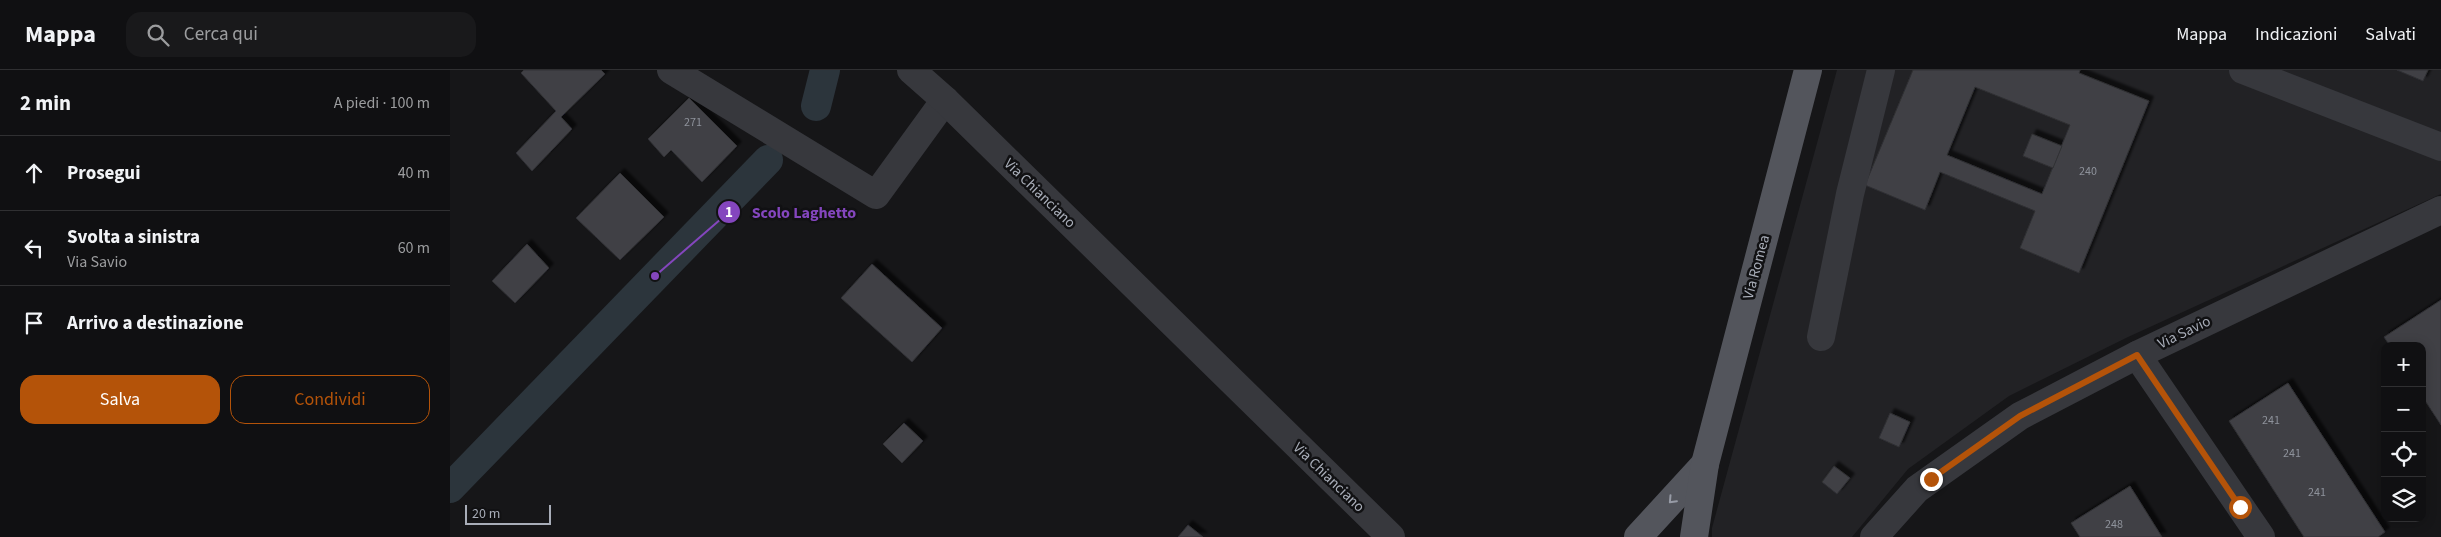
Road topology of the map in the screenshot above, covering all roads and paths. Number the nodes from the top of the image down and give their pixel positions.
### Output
1 (671, 70) edge
2 (911, 70) edge
3 (1808, 70) edge
4 (1880, 70) edge
5 (2243, 70) edge
6 (945, 100) junction
7 (2441, 146) edge
8 (2441, 210) edge
9 (1821, 338) dead end
10 (2137, 355) junction
11 (1705, 464) junction
12 (1881, 534) edge
13 (1391, 537) edge
14 (1638, 537) edge
15 (1694, 537) edge
16 (2260, 537) edge

1 - 6 street
2 - 6 street, Via Chianciano
3 - 11 main road, Via Romea
4 - 9 street
5 - 7 street
6 - 13 street, Via Chianciano
8 - 10 street, Via Savio
10 - 12 street, Via Savio
10 - 16 street
11 -> 14 main road, Via Romea
11 - 15 main road, Via Romea

